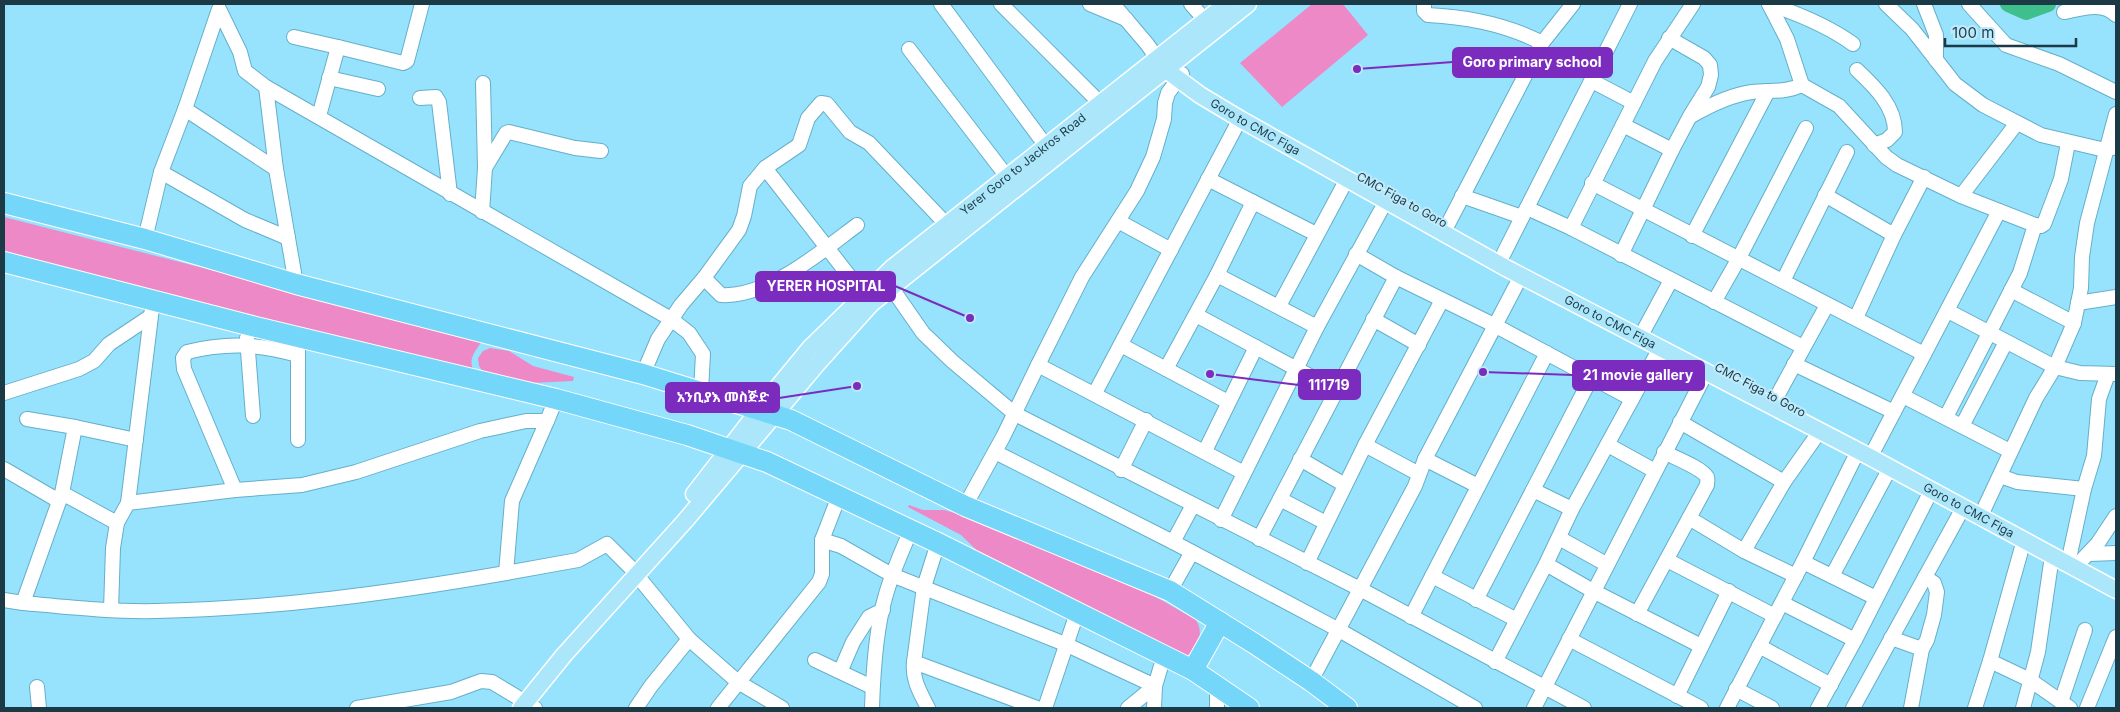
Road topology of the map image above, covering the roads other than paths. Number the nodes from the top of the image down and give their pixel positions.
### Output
1 (422, 4) edge
2 (941, 4) edge
3 (1001, 4) edge
4 (1090, 4) edge
5 (1114, 4) edge
6 (1191, 4) edge
7 (1226, 4) edge
8 (1248, 4) edge
9 (1424, 4) edge
10 (1572, 4) edge
11 (1630, 4) edge
12 (1693, 4) edge
13 (1769, 4) edge
14 (1886, 4) edge
15 (1924, 4) edge
16 (1969, 4) edge
17 (220, 7) edge
18 (2064, 12) dead end
19 (2116, 15) edge
20 (1126, 19) junction
21 (1205, 20) junction
22 (294, 37) dead end
23 (1669, 38) junction
24 (1542, 43) junction
25 (1853, 44) dead end
26 (338, 47) junction
27 (909, 49) dead end
28 (1936, 60) junction
29 (1166, 65) junction
30 (1857, 70) dead end
31 (329, 78) junction
32 (1592, 81) junction
33 (482, 83) dead end
34 (1802, 85) junction
35 (266, 87) junction
36 (378, 89) dead end
37 (1768, 91) junction
38 (2116, 92) edge
39 (420, 98) dead end
40 (1634, 103) junction
41 (1101, 104) junction
42 (185, 109) junction
43 (2116, 114) edge
44 (319, 116) junction
45 (1690, 116) junction
46 (1240, 119) junction
47 (2017, 123) junction
48 (1623, 125) junction
49 (1806, 128) dead end
50 (2068, 143) junction
51 (1874, 145) junction
52 (1046, 146) junction
53 (2111, 149) edge
54 (1672, 150) junction
55 (601, 151) dead end
56 (1848, 152) dead end
57 (486, 168) junction
58 (765, 168) junction
59 (276, 169) junction
60 (160, 172) junction
61 (1924, 177) junction
62 (1008, 178) junction
63 (1208, 179) junction
64 (1347, 180) junction
65 (1592, 183) junction
66 (450, 194) junction
67 (1825, 195) junction
68 (1462, 196) junction
69 (1961, 196) junction
70 (1386, 201) junction
71 (1253, 202) junction
72 (4, 203) edge
73 (1407, 207) junction
74 (1644, 210) junction
75 (482, 212) junction
76 (1524, 212) junction
77 (1998, 212) junction
78 (1118, 222) junction
79 (857, 225) dead end
80 (2035, 225) junction
81 (948, 226) junction
82 (1447, 226) junction
83 (1571, 228) junction
84 (1316, 234) junction
85 (1894, 235) junction
86 (1692, 236) junction
87 (288, 238) junction
88 (145, 239) junction
89 (827, 247) junction
90 (1170, 250) junction
91 (1356, 254) junction
92 (1503, 255) junction
93 (1621, 255) junction
94 (1739, 258) junction
95 (4, 262) edge
96 (1217, 275) junction
97 (1521, 276) junction
98 (1396, 277) junction
99 (704, 278) junction
100 (1671, 280) junction
101 (1783, 281) junction
102 (296, 284) junction
103 (891, 287) junction
104 (2011, 290) junction
105 (864, 295) junction
106 (2116, 297) edge
107 (1442, 300) junction
108 (1714, 302) junction
109 (2078, 303) junction
110 (1827, 305) junction
111 (1279, 306) junction
112 (152, 308) junction
113 (1948, 311) junction
114 (1196, 315) junction
115 (1856, 318) junction
116 (671, 319) junction
117 (1373, 319) junction
118 (2074, 323) junction
119 (248, 325) junction
120 (1496, 326) junction
121 (1317, 327) junction
122 (1644, 330) junction
123 (1989, 334) junction
124 (2006, 342) junction
125 (1121, 345) junction
126 (1419, 345) junction
127 (247, 346) junction
128 (298, 346) junction
129 (1256, 347) junction
130 (1803, 347) junction
131 (1660, 348) junction
132 (1547, 353) junction
133 (1924, 354) junction
134 (1794, 364) junction
135 (1038, 365) junction
136 (2055, 367) junction
137 (1296, 368) junction
138 (1166, 369) junction
139 (2114, 372) edge
140 (1706, 373) junction
141 (643, 374) junction
142 (1591, 378) junction
143 (1729, 378) junction
144 (1336, 390) junction
145 (701, 392) junction
146 (4, 393) edge
147 (1095, 393) junction
148 (1903, 396) junction
149 (1776, 398) junction
150 (556, 399) junction
151 (1632, 399) junction
152 (1228, 402) junction
153 (766, 412) junction
154 (1894, 412) junction
155 (1014, 414) junction
156 (253, 416) dead end
157 (1946, 417) junction
158 (28, 419) dead end
159 (1146, 420) junction
160 (547, 421) junction
161 (1680, 422) junction
162 (1962, 426) junction
163 (75, 428) junction
164 (1820, 432) junction
165 (136, 440) junction
166 (298, 440) dead end
167 (1365, 445) junction
168 (1608, 445) junction
169 (1204, 451) junction
170 (1866, 451) junction
171 (2010, 451) junction
172 (735, 452) junction
173 (995, 452) junction
174 (1664, 452) junction
175 (1300, 459) junction
176 (1424, 459) junction
177 (1890, 468) junction
178 (4, 469) edge
179 (1122, 470) junction
180 (1655, 471) junction
181 (1244, 473) junction
182 (1419, 474) junction
183 (2000, 476) junction
184 (1784, 482) junction
185 (1345, 485) junction
186 (1478, 486) junction
187 (2084, 489) junction
188 (235, 490) junction
189 (1533, 490) junction
190 (1931, 491) junction
191 (839, 496) junction
192 (60, 497) junction
193 (1280, 499) junction
194 (128, 503) junction
195 (1193, 505) junction
196 (965, 506) junction
197 (1963, 508) junction
198 (1984, 508) junction
199 (1572, 509) junction
200 (2116, 516) edge
201 (1689, 518) junction
202 (1221, 520) junction
203 (117, 522) junction
204 (1326, 523) junction
205 (911, 530) junction
206 (1259, 538) junction
207 (1559, 538) junction
208 (822, 540) junction
209 (2024, 540) junction
210 (1173, 542) junction
211 (938, 543) junction
212 (1744, 550) junction
213 (1192, 552) junction
214 (2116, 553) edge
215 (2052, 556) junction
216 (2080, 559) junction
217 (1667, 560) junction
218 (1803, 562) junction
219 (1306, 563) junction
220 (1546, 564) junction
221 (1606, 564) junction
222 (634, 571) junction
223 (506, 573) junction
224 (892, 575) junction
225 (1432, 576) junction
226 (1796, 576) junction
227 (1832, 576) junction
228 (1925, 577) junction
229 (2116, 579) edge
230 (924, 587) junction
231 (1360, 589) junction
232 (2116, 590) edge
233 (1170, 591) junction
234 (1592, 591) junction
235 (1729, 591) junction
236 (1876, 598) junction
237 (4, 600) edge
238 (1476, 600) junction
239 (24, 603) junction
240 (1782, 603) junction
241 (111, 610) junction
242 (882, 610) junction
243 (1077, 613) junction
244 (1637, 614) junction
245 (1775, 616) junction
246 (1411, 617) junction
247 (1517, 620) junction
248 (1220, 622) junction
249 (1339, 630) junction
250 (2084, 630) dead end
251 (2116, 637) edge
252 (1891, 638) junction
253 (689, 639) junction
254 (1569, 639) junction
255 (1855, 640) junction
256 (1065, 644) junction
257 (1701, 646) junction
258 (1759, 646) junction
259 (1922, 649) junction
260 (1164, 656) junction
261 (815, 660) dead end
262 (1990, 661) junction
263 (914, 662) junction
264 (1495, 662) junction
265 (841, 670) junction
266 (1192, 670) junction
267 (2030, 680) junction
268 (1311, 681) junction
269 (738, 682) junction
270 (1830, 685) junction
271 (1155, 686) junction
272 (1217, 686) junction
273 (37, 687) dead end
274 (872, 687) junction
275 (1544, 688) junction
276 (1736, 689) junction
277 (1676, 696) junction
278 (521, 705) edge
279 (2065, 705) edge
280 (39, 708) edge
281 (357, 708) edge
282 (636, 708) edge
283 (718, 708) edge
284 (782, 708) edge
285 (872, 708) edge
286 (928, 708) edge
287 (1036, 708) edge
288 (1045, 708) edge
289 (1128, 708) edge
290 (1154, 708) edge
291 (1216, 708) edge
292 (1248, 708) edge
293 (1348, 708) edge
294 (1475, 708) edge
295 (1534, 708) edge
296 (1584, 708) edge
297 (1701, 708) edge
298 (1727, 708) edge
299 (1772, 708) edge
300 (1818, 708) edge
301 (1853, 708) edge
302 (1911, 708) edge
303 (1975, 708) edge
304 (2023, 708) edge
305 (2087, 708) edge

1 - 26 street
2 - 52 street
3 - 41 street
4 - 20 street
5 - 20 street
6 - 21 street
7 - 21 main road
8 - 29 main road
9 - 24 street
10 - 24 street
11 - 32 street
12 - 23 street
13 - 25 street
13 - 34 street
14 - 28 street
15 - 28 street
16 - 38 street
17 - 35 street
17 - 42 street
18 - 19 street
20 - 29 street
21 - 29 main road
22 - 26 street
23 - 40 street
23 - 45 street
24 - 68 street
26 - 31 street
27 - 62 street
28 - 47 street
29 - 41 main road, Yerer Goro to Jackros Road
29 - 46 main road, Goro to CMC Figa
29 - 73 main road, CMC Figa to Goro
29 - 78 street
29 - 103 main road
30 - 51 street
31 - 36 street
31 - 44 street
32 - 40 street
32 - 76 street
33 - 57 street
34 - 37 street
34 - 51 street
35 - 44 street
35 - 59 street
37 - 45 street
37 - 86 street
39 - 66 street
40 - 48 street
41 - 52 main road, Yerer Goro to Jackros Road
42 - 59 street
42 - 60 street
43 - 53 street
44 - 66 street
45 - 54 street
46 - 63 street
46 - 64 main road, Goro to CMC Figa
47 - 50 street
47 - 69 street
48 - 54 street
48 - 65 street
49 - 94 street
50 - 53 street
50 - 80 street
51 - 61 street
52 - 62 main road, Yerer Goro to Jackros Road
53 - 109 street
54 - 74 street
55 - 57 street
56 - 67 street
57 - 75 street
58 - 81 street
58 - 89 street
58 - 99 street
59 - 87 street
60 - 87 street
60 - 88 street
61 - 69 street
61 - 85 street
62 - 81 main road, Yerer Goro to Jackros Road
63 - 71 street
63 - 90 street
64 - 70 main road, Goro to CMC Figa
64 - 84 street
65 - 74 street
65 - 83 street
66 - 75 street
67 - 85 street
67 - 101 street
68 - 76 street
68 - 82 street
69 - 77 street
70 - 73 main road, Goro to CMC Figa
70 - 91 street
71 - 84 street
71 - 96 street
72 - 88 highway
73 - 82 main road, CMC Figa to Goro
73 - 97 main road, Goro to CMC Figa
74 - 86 street
74 - 93 street
75 - 116 street
76 - 83 street
76 - 92 street
77 - 80 street
77 - 113 street
78 - 90 street
78 - 135 street
79 - 89 street
80 - 104 street
81 - 105 main road, Yerer Goro to Jackros Road
82 - 92 main road, CMC Figa to Goro
83 - 93 street
84 - 111 street
85 - 115 street
86 - 94 street
87 - 102 street
88 - 102 highway
89 - 99 street
89 - 105 street
90 - 125 street
91 - 98 street
91 - 121 street
92 - 122 main road, CMC Figa to Goro
93 - 100 street
94 - 101 street
94 - 108 street
95 - 112 highway
96 - 111 street
96 - 114 street
97 - 120 street
97 - 131 main road, Goro to CMC Figa
98 - 107 street
98 - 117 street
99 - 116 street
100 - 108 street
100 - 122 street
101 - 110 street
102 - 141 highway
103 - 153 main road
103 - 155 street
104 - 118 street
104 - 123 street
105 - 153 main road, Yerer Goro to Jackros Road
106 - 109 street
107 - 120 street
107 - 126 street
108 - 130 street
109 - 118 street
110 - 115 street
110 - 130 street
111 - 121 street
112 - 119 highway
112 - 146 street
112 - 165 street
113 - 123 street
113 - 133 street
114 - 129 street
114 - 138 street
115 - 133 street
116 - 141 street
116 - 145 street
117 - 126 street
117 - 144 street
118 - 136 street
119 - 127 street
119 - 128 highway
120 - 132 street
120 - 176 street
121 - 137 street
122 - 143 main road, CMC Figa to Goro
123 - 124 street
123 - 157 street
124 - 136 street
124 - 162 street
125 - 138 street
125 - 147 street
126 - 167 street
127 - 128 street
127 - 156 street
127 - 188 street
128 - 150 highway
128 - 166 street
129 - 137 street
129 - 152 street
130 - 134 street
131 - 140 main road, Goro to CMC Figa
131 - 151 street
132 - 142 street
132 - 186 street
133 - 148 street
134 - 149 street
134 - 154 street
135 - 147 street
135 - 155 street
136 - 139 street
136 - 171 street
137 - 144 street
137 - 181 street
138 - 152 street
139 - 187 street
140 - 143 main road, Goro to CMC Figa
140 - 161 street
141 - 145 highway
142 - 151 street
142 - 189 street
143 - 149 main road, CMC Figa to Goro
143 - 164 main road, Goro to CMC Figa
144 - 175 street
145 - 153 highway
147 - 159 street
148 - 154 street
148 - 157 street
149 - 170 main road, CMC Figa to Goro
150 - 160 street
150 - 172 highway
151 - 168 street
152 - 169 street
153 - 172 main road
153 - 196 highway
154 - 170 street
155 - 173 street
155 - 179 street
157 - 162 street
158 - 163 street
159 - 169 street
159 - 179 street
160 - 188 street
160 - 223 street
161 - 174 street
161 - 184 street
162 - 171 street
163 - 165 street
163 - 192 street
164 - 170 main road, Goro to CMC Figa
164 - 184 street
165 - 194 street
167 - 182 street
167 - 185 street
168 - 180 street
168 - 199 street
169 - 181 street
170 - 177 main road, Goro to CMC Figa
170 - 198 main road, CMC Figa to Goro
170 - 218 street
171 - 183 street
172 - 191 highway
172 - 222 main road
173 - 196 street
173 - 210 street
174 - 180 street
174 - 201 street
175 - 185 street
175 - 193 street
176 - 182 street
176 - 186 street
177 - 190 main road, Goro to CMC Figa
177 - 227 street
178 - 192 street
179 - 195 street
180 - 221 street
181 - 202 street
182 - 231 street
183 - 187 street
183 - 198 street
184 - 212 street
185 - 204 street
186 - 225 street
187 - 216 street
188 - 194 street
189 - 199 street
189 - 238 street
190 - 197 main road, Goro to CMC Figa
190 - 236 street
191 - 205 highway
191 - 208 street
192 - 203 street
192 - 239 street
193 - 204 street
193 - 206 street
194 - 203 street
195 - 202 street
195 - 210 street
196 - 233 highway
197 - 209 main road, Goro to CMC Figa
197 - 228 street
198 - 216 main road, CMC Figa to Goro
199 - 207 street
200 - 216 street
201 - 212 street
201 - 217 street
202 - 206 street
203 - 241 street
204 - 219 street
205 - 211 highway
205 - 224 street
206 - 219 street
207 - 220 street
207 - 221 street
208 - 224 street
208 - 269 street
209 - 215 main road, Goro to CMC Figa
209 - 262 street
210 - 213 street
211 - 230 street
211 - 243 highway
212 - 226 street
213 - 233 street
213 - 249 street
214 - 216 street
215 - 216 main road, Goro to CMC Figa
215 - 267 street
216 - 229 main road, CMC Figa to Goro
216 - 232 main road, Goro to CMC Figa
217 - 235 street
217 - 244 street
218 - 226 street
218 - 227 street
219 - 231 street
220 - 234 street
220 - 247 street
221 - 234 street
222 - 223 street
222 - 253 street
222 - 278 main road
223 - 241 street
224 - 230 street
224 - 242 street
225 - 238 street
225 - 246 street
226 - 240 street
227 - 236 street
228 - 252 street
228 - 259 street
230 - 256 street
230 - 263 street
231 - 246 street
231 - 249 street
233 - 248 highway
234 - 244 street
234 - 254 street
235 - 245 street
235 - 257 street
236 - 255 street
237 - 239 street
238 - 247 street
239 - 241 street
240 - 245 street
240 - 255 street
242 - 265 street
242 - 274 street
243 - 256 street
243 - 260 highway
244 - 257 street
245 - 258 street
246 - 264 street
247 - 264 street
248 - 266 highway
248 - 268 highway
249 - 268 street
249 - 294 street
250 - 279 street
251 - 305 street
252 - 259 street
252 - 301 street
253 - 269 street
253 - 282 street
254 - 275 street
254 - 277 street
255 - 270 street
256 - 271 street
256 - 288 street
257 - 277 street
258 - 270 street
258 - 276 street
259 - 302 street
260 - 266 highway
260 - 271 street
261 - 265 street
262 - 267 street
262 - 303 street
263 - 286 street
263 - 287 street
264 - 275 street
265 - 274 street
266 - 272 highway
267 - 279 street
267 - 304 street
268 - 293 highway
269 - 283 street
269 - 284 street
270 - 300 street
271 - 289 street
271 - 290 street
272 - 291 street
272 - 292 highway
273 - 280 street
274 - 285 street
275 - 295 street
275 - 296 street
276 - 298 street
276 - 299 street
277 - 297 street
278 - 281 street

